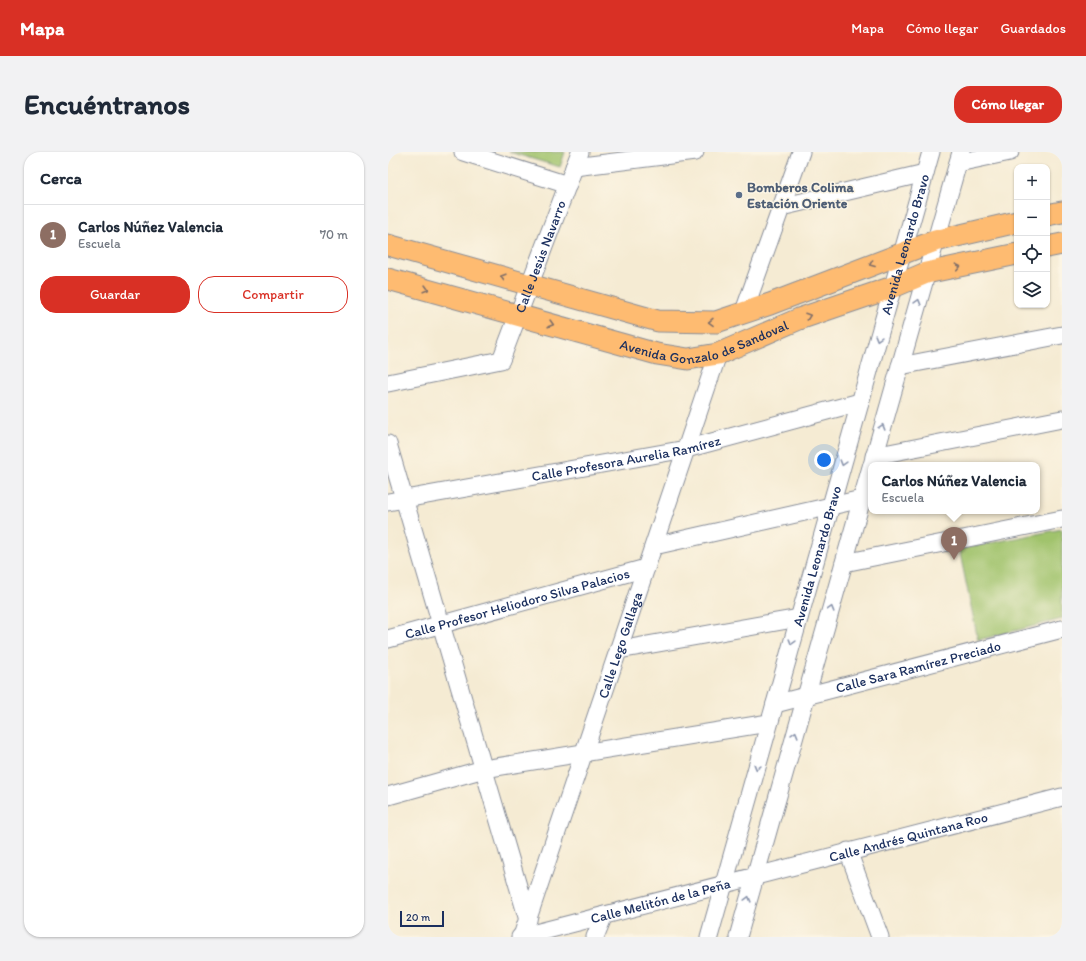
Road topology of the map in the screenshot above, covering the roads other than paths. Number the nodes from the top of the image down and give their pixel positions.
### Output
1 (462, 152) edge
2 (695, 152) edge
3 (801, 152) edge
4 (931, 152) edge
5 (1010, 152) edge
6 (959, 157) edge
7 (577, 160) edge
8 (925, 173) junction
9 (568, 185) junction
10 (781, 207) junction
11 (1062, 212) edge
12 (1050, 214) edge
13 (1014, 223) edge
14 (935, 241) junction
15 (1062, 244) edge
16 (388, 245) edge
17 (1050, 246) edge
18 (902, 253) junction
19 (1014, 255) edge
20 (926, 273) junction
21 (388, 279) edge
22 (530, 285) junction
23 (893, 287) junction
24 (743, 314) junction
25 (518, 315) junction
26 (1062, 335) edge
27 (718, 354) junction
28 (900, 366) junction
29 (388, 383) edge
30 (860, 402) junction
31 (1062, 419) edge
32 (388, 444) edge
33 (686, 449) junction
34 (872, 462) edge
35 (876, 462) edge
36 (868, 477) edge
37 (862, 498) junction
38 (396, 501) edge
39 (831, 506) junction
40 (1062, 519) edge
41 (654, 546) junction
42 (844, 563) junction
43 (646, 568) junction
44 (799, 618) junction
45 (441, 624) junction
46 (1062, 629) edge
47 (388, 639) edge
48 (619, 650) junction
49 (806, 695) junction
50 (775, 704) junction
51 (769, 723) junction
52 (584, 753) junction
53 (484, 769) junction
54 (388, 796) edge
55 (1062, 797) edge
56 (848, 852) junction
57 (755, 875) junction
58 (724, 883) junction
59 (604, 915) junction
60 (528, 920) junction
61 (521, 937) edge
62 (595, 937) edge
63 (709, 937) edge
64 (738, 937) edge
65 (880, 937) edge

1 - 9 street
2 - 7 street
3 - 10 street
4 - 8 street, Avenida Leonardo Bravo
5 - 6 street
6 - 14 street, Avenida Leonardo Bravo
7 - 9 street, Calle Jesús Navarro
8 - 10 street
8 - 18 street, Avenida Leonardo Bravo
9 - 22 street, Calle Jesús Navarro
10 - 24 street
11 - 12 main road
13 - 14 main road, Avenida Gonzalo de Sandoval
14 - 18 main road, Avenida Gonzalo de Sandoval
14 - 20 street, Avenida Leonardo Bravo
15 - 17 main road
22 -> 16 main road, Avenida Gonzalo de Sandoval
18 - 23 street, Avenida Leonardo Bravo
18 -> 24 main road, Avenida Gonzalo de Sandoval
20 -> 19 main road, Avenida Gonzalo de Sandoval
20 - 23 main road, Avenida Gonzalo de Sandoval
28 -> 20 street, Avenida Leonardo Bravo
21 -> 25 main road, Avenida Gonzalo de Sandoval
24 -> 22 main road, Avenida Gonzalo de Sandoval
22 - 25 street, Calle Jesús Navarro
27 -> 23 main road, Avenida Gonzalo de Sandoval
23 -> 30 street, Avenida Leonardo Bravo
25 -> 27 main road, Avenida Gonzalo de Sandoval
25 - 29 street, Calle Jesús Navarro
26 - 28 street
27 - 33 street, Calle Lego Gallaga
34 -> 28 street, Avenida Leonardo Bravo
30 - 33 street, Calle Profesora Aurelia Ramírez
30 -> 39 street, Avenida Leonardo Bravo
31 - 35 street
32 - 38 street
33 - 38 street, Calle Profesora Aurelia Ramírez
33 - 41 street, Calle Lego Gallaga
36 - 37 street, Avenida Leonardo Bravo
37 - 39 street
37 - 42 street, Avenida Leonardo Bravo
38 - 45 street
39 - 41 street
39 - 44 street, Avenida Leonardo Bravo
40 - 42 street
41 - 43 street, Calle Lego Gallaga
49 -> 42 street, Avenida Leonardo Bravo
43 - 45 street, Calle Profesor Heliodoro Silva Palacios
43 - 48 street, Calle Lego Gallaga
44 - 48 street
44 -> 50 street, Avenida Leonardo Bravo
45 - 47 street, Calle Profesor Heliodoro Silva Palacios
45 - 53 street
46 - 49 street, Calle Sara Ramírez Preciado
48 - 52 street, Calle Lego Gallaga
49 - 50 street, Calle Sara Ramírez Preciado
57 -> 49 street, Avenida Leonardo Bravo
50 - 51 street, Avenida Leonardo Bravo
51 - 52 street
51 -> 58 street, Avenida Leonardo Bravo
52 - 53 street
52 - 60 street, Calle Lego Gallaga
53 - 54 street
53 - 60 street
55 - 56 street, Calle Andrés Quintana Roo
56 - 57 street, Calle Andrés Quintana Roo
56 - 65 street
57 - 58 street, Calle Melitón de la Peña
64 -> 57 street, Avenida Leonardo Bravo
58 - 59 street, Calle Melitón de la Peña
58 - 63 street, Avenida Leonardo Bravo
59 - 61 street, Calle Melitón de la Peña
59 - 62 street
60 - 61 street, Calle Lego Gallaga

